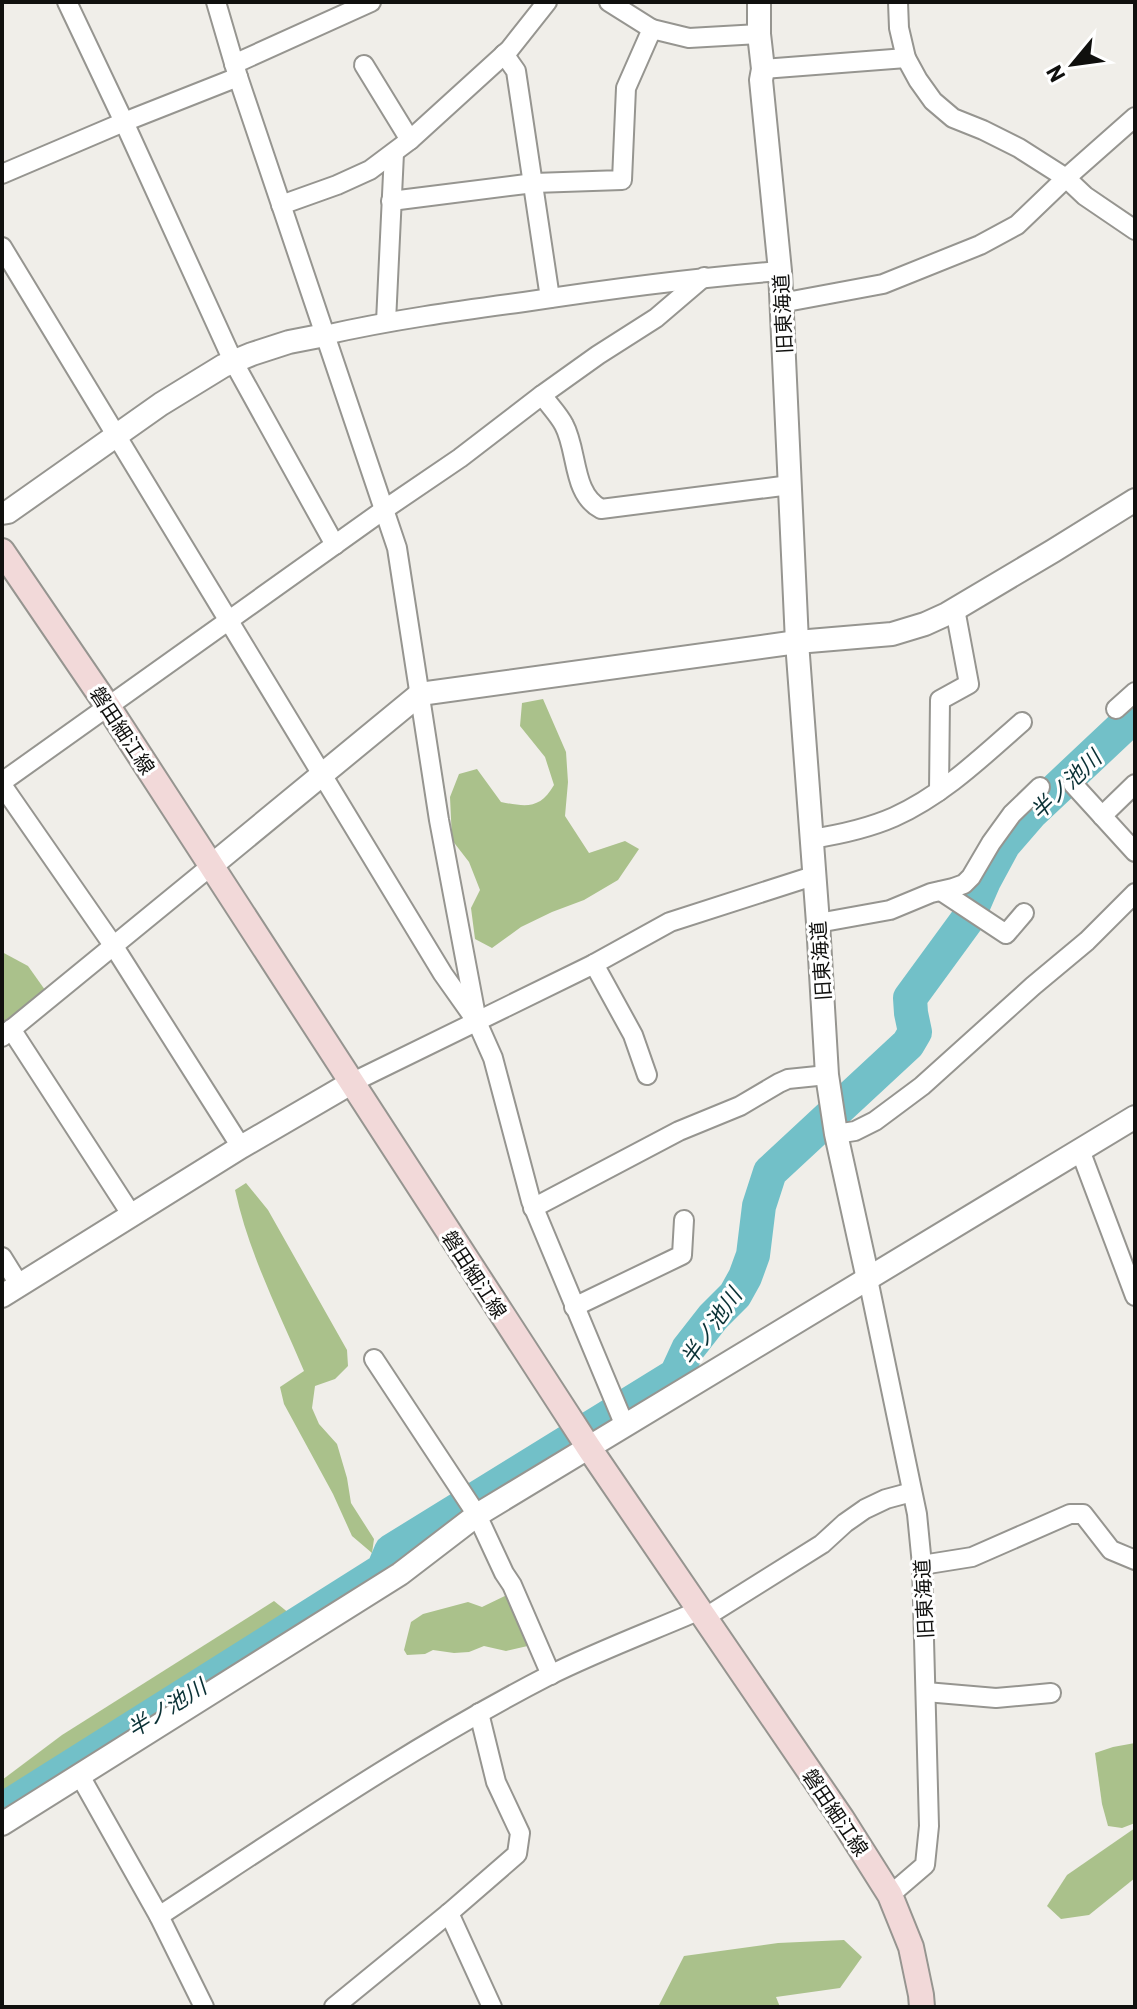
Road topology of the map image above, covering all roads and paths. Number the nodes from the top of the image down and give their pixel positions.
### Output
1 (67, 2) edge
2 (216, 2) edge
3 (371, 2) edge
4 (547, 2) edge
5 (609, 2) edge
6 (759, 2) edge
7 (898, 2) edge
8 (652, 29) junction
9 (759, 34) junction
10 (504, 54) junction
11 (906, 58) junction
12 (364, 65) dead end
13 (763, 69) junction
14 (236, 70) junction
15 (1135, 117) edge
16 (124, 122) junction
17 (410, 140) junction
18 (394, 153) junction
19 (2, 174) edge
20 (1066, 178) junction
21 (534, 183) junction
22 (391, 201) junction
23 (281, 205) junction
24 (1135, 230) edge
25 (2, 247) edge
26 (780, 271) junction
27 (704, 277) junction
28 (550, 298) junction
29 (781, 303) junction
30 (386, 322) junction
31 (325, 335) junction
32 (233, 361) junction
33 (542, 395) junction
34 (116, 436) junction
35 (790, 485) junction
36 (1135, 500) edge
37 (385, 509) junction
38 (2, 513) edge
39 (335, 545) junction
40 (2, 551) edge
41 (955, 609) junction
42 (229, 620) junction
43 (797, 642) junction
44 (1135, 692) edge
45 (420, 694) junction
46 (109, 708) junction
47 (1116, 709) dead end
48 (1022, 722) dead end
49 (323, 775) junction
50 (2, 783) edge
51 (1073, 784) dead end
52 (1135, 784) edge
53 (1040, 787) dead end
54 (939, 791) junction
55 (1102, 816) junction
56 (811, 839) junction
57 (1135, 852) edge
58 (211, 866) junction
59 (813, 876) junction
60 (941, 891) junction
61 (1135, 893) edge
62 (1024, 913) dead end
63 (818, 923) junction
64 (113, 945) junction
65 (594, 964) junction
66 (477, 1022) junction
67 (7, 1033) edge
68 (647, 1075) dead end
69 (827, 1075) junction
70 (351, 1083) junction
71 (1135, 1117) edge
72 (836, 1134) junction
73 (241, 1147) junction
74 (1080, 1150) junction
75 (533, 1208) junction
76 (131, 1214) junction
77 (684, 1220) dead end
78 (2, 1257) edge
79 (868, 1279) junction
80 (11, 1291) edge
81 (1135, 1296) edge
82 (574, 1307) junction
83 (374, 1359) dead end
84 (625, 1426) junction
85 (589, 1448) junction
86 (912, 1492) junction
87 (477, 1515) junction
88 (1135, 1560) edge
89 (922, 1565) junction
90 (701, 1615) junction
91 (551, 1675) junction
92 (926, 1692) junction
93 (1051, 1693) dead end
94 (479, 1713) junction
95 (79, 1774) junction
96 (2, 1824) edge
97 (890, 1895) junction
98 (449, 1913) junction
99 (159, 1916) junction
100 (204, 2007) edge
101 (334, 2007) edge
102 (492, 2007) edge
103 (922, 2007) edge

1 - 16 street
2 - 14 street
3 - 14 street
4 - 10 street
5 - 8 street
6 - 9 street, 旧東海道
7 - 11 street
8 - 9 street
8 - 21 street
9 - 13 street, 旧東海道
10 - 17 street
10 - 21 street
11 - 13 street
11 - 20 street
12 - 17 street
13 - 26 street, 旧東海道
14 - 16 street
14 - 23 street
15 - 20 street
16 - 19 street
16 - 32 street
17 - 18 street
18 - 22 street
18 - 23 street
20 - 24 street
20 - 29 street
21 - 22 street
21 - 28 street
22 - 30 street
23 - 31 street
25 - 34 street
26 - 27 street
26 - 29 street, 旧東海道
27 - 28 street
27 - 33 street
28 - 30 street
29 - 35 street, 旧東海道
30 - 31 street
31 - 32 street
31 - 37 street
32 - 34 street
32 - 39 street
33 - 35 street
33 - 37 street
34 - 38 street
34 - 42 street
35 - 43 street, 旧東海道
36 - 41 street
37 - 39 street
37 - 45 street
39 - 42 street
40 - 46 main road, 磐田細江線
41 - 43 street
41 - 54 street
42 - 46 street
42 - 49 street
43 - 45 street
43 - 56 street, 旧東海道
44 - 47 street
45 - 49 street
45 - 66 street
46 - 50 street
46 - 58 main road, 磐田細江線
48 - 54 street
49 - 58 street
49 - 66 street
50 - 64 street
51 - 55 street
52 - 55 street
53 - 60 street
54 - 56 street
55 - 57 street
56 - 59 street, 旧東海道
58 - 64 street
58 - 70 main road, 磐田細江線
59 - 63 street, 旧東海道
59 - 65 street
60 - 62 street
60 - 63 street
61 - 72 street
63 - 69 street, 旧東海道
64 - 67 street
64 - 73 street
65 - 66 street
65 - 68 street
66 - 70 street
66 - 75 street
67 - 76 street
69 - 72 street, 旧東海道
69 - 75 street
70 - 73 street
70 - 85 main road, 磐田細江線
71 - 74 street
72 - 79 street, 旧東海道
73 - 76 street
74 - 79 street
74 - 81 street
75 - 82 street
76 - 80 street
77 - 82 street
78 - 80 street
79 - 84 street
79 - 86 street, 旧東海道
82 - 84 street
83 - 87 street
84 - 85 street
85 - 87 street
85 - 90 main road, 磐田細江線
86 - 89 street, 旧東海道
86 - 90 street
87 - 91 street
87 - 95 street
88 - 89 street
89 - 92 street, 旧東海道
90 - 91 street
90 - 97 main road, 磐田細江線
91 - 94 street
92 - 93 street
92 - 97 street, 旧東海道
94 - 98 street
94 - 99 street
95 - 96 street
95 - 99 street
97 - 103 main road, 磐田細江線
98 - 101 street
98 - 102 street
99 - 100 street

